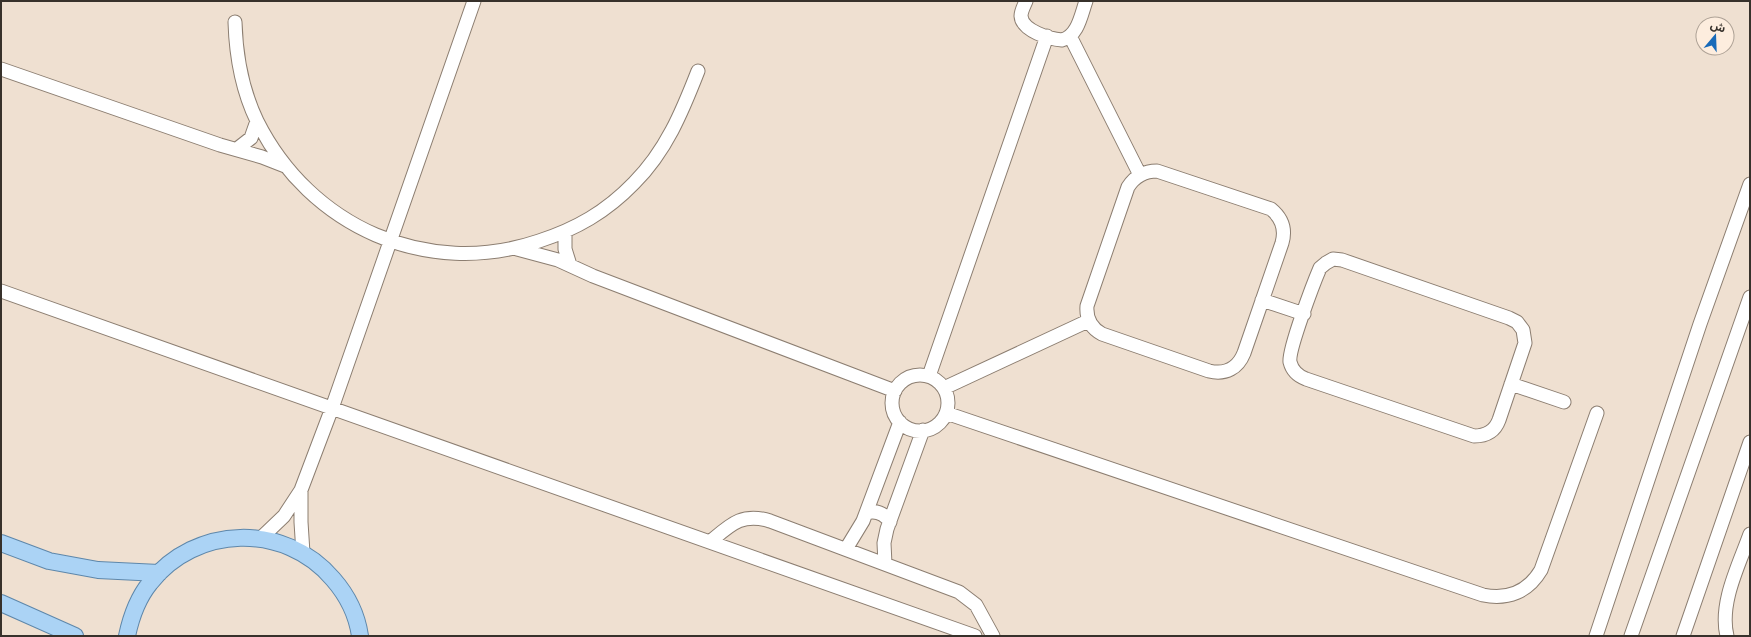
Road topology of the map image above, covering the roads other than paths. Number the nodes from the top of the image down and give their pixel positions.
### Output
1 (474, 1) edge
2 (1026, 1) edge
3 (1086, 1) edge
4 (235, 22) dead end
5 (1047, 36) junction
6 (1070, 36) junction
7 (1, 69) edge
8 (698, 71) dead end
9 (257, 121) junction
10 (237, 150) junction
11 (286, 167) junction
12 (1140, 174) junction
13 (1750, 184) edge
14 (565, 232) junction
15 (390, 241) junction
16 (517, 249) junction
17 (570, 265) junction
18 (1, 291) edge
19 (1750, 297) edge
20 (1262, 300) junction
21 (1304, 314) junction
22 (1088, 321) junction
23 (929, 376) junction
24 (1512, 384) junction
25 (944, 388) junction
26 (895, 391) junction
27 (1564, 402) dead end
28 (332, 408) junction
29 (946, 413) junction
30 (1597, 413) dead end
31 (900, 422) junction
32 (923, 430) junction
33 (1750, 442) edge
34 (301, 490) junction
35 (866, 513) junction
36 (890, 522) junction
37 (1750, 534) edge
38 (261, 538) junction
39 (710, 542) junction
40 (1, 543) edge
41 (846, 549) junction
42 (303, 553) junction
43 (885, 564) junction
44 (159, 573) junction
45 (1, 603) edge
46 (75, 636) edge
47 (127, 636) edge
48 (360, 636) edge
49 (975, 636) edge
50 (993, 636) edge
51 (1596, 636) edge
52 (1631, 636) edge
53 (1683, 636) edge
54 (1727, 636) edge

1 - 15 street
2 - 5 street
3 - 6 street
4 - 9 street
5 - 6 street
5 - 23 street
6 - 12 street
7 - 10 street
8 - 14 street
9 - 10 street
9 - 11 street
10 - 11 street
11 - 15 street
12 - 20 street
12 - 22 street
13 - 51 street
14 - 16 street
14 - 17 street
15 - 16 street
15 - 28 street
16 - 17 street
17 - 26 street
18 - 28 street
19 - 52 street
20 - 21 street
20 - 22 street
21 - 24 street
21 - 24 street
22 - 25 street
23 - 25 street
23 - 26 street
24 - 27 street
25 - 29 street
26 - 31 street
28 - 34 street
28 - 39 street
29 - 30 street
29 - 32 street
31 - 32 street
31 - 35 street
32 - 36 street
33 - 53 street
34 - 38 street
34 - 42 street
35 - 36 street
35 - 41 street
36 - 43 street
37 - 54 street
38 - 42 main road
38 - 44 main road
39 - 41 street
39 - 49 street
40 - 44 main road
41 - 43 street
42 - 48 main road
43 - 50 street
44 - 47 main road
45 - 46 main road

